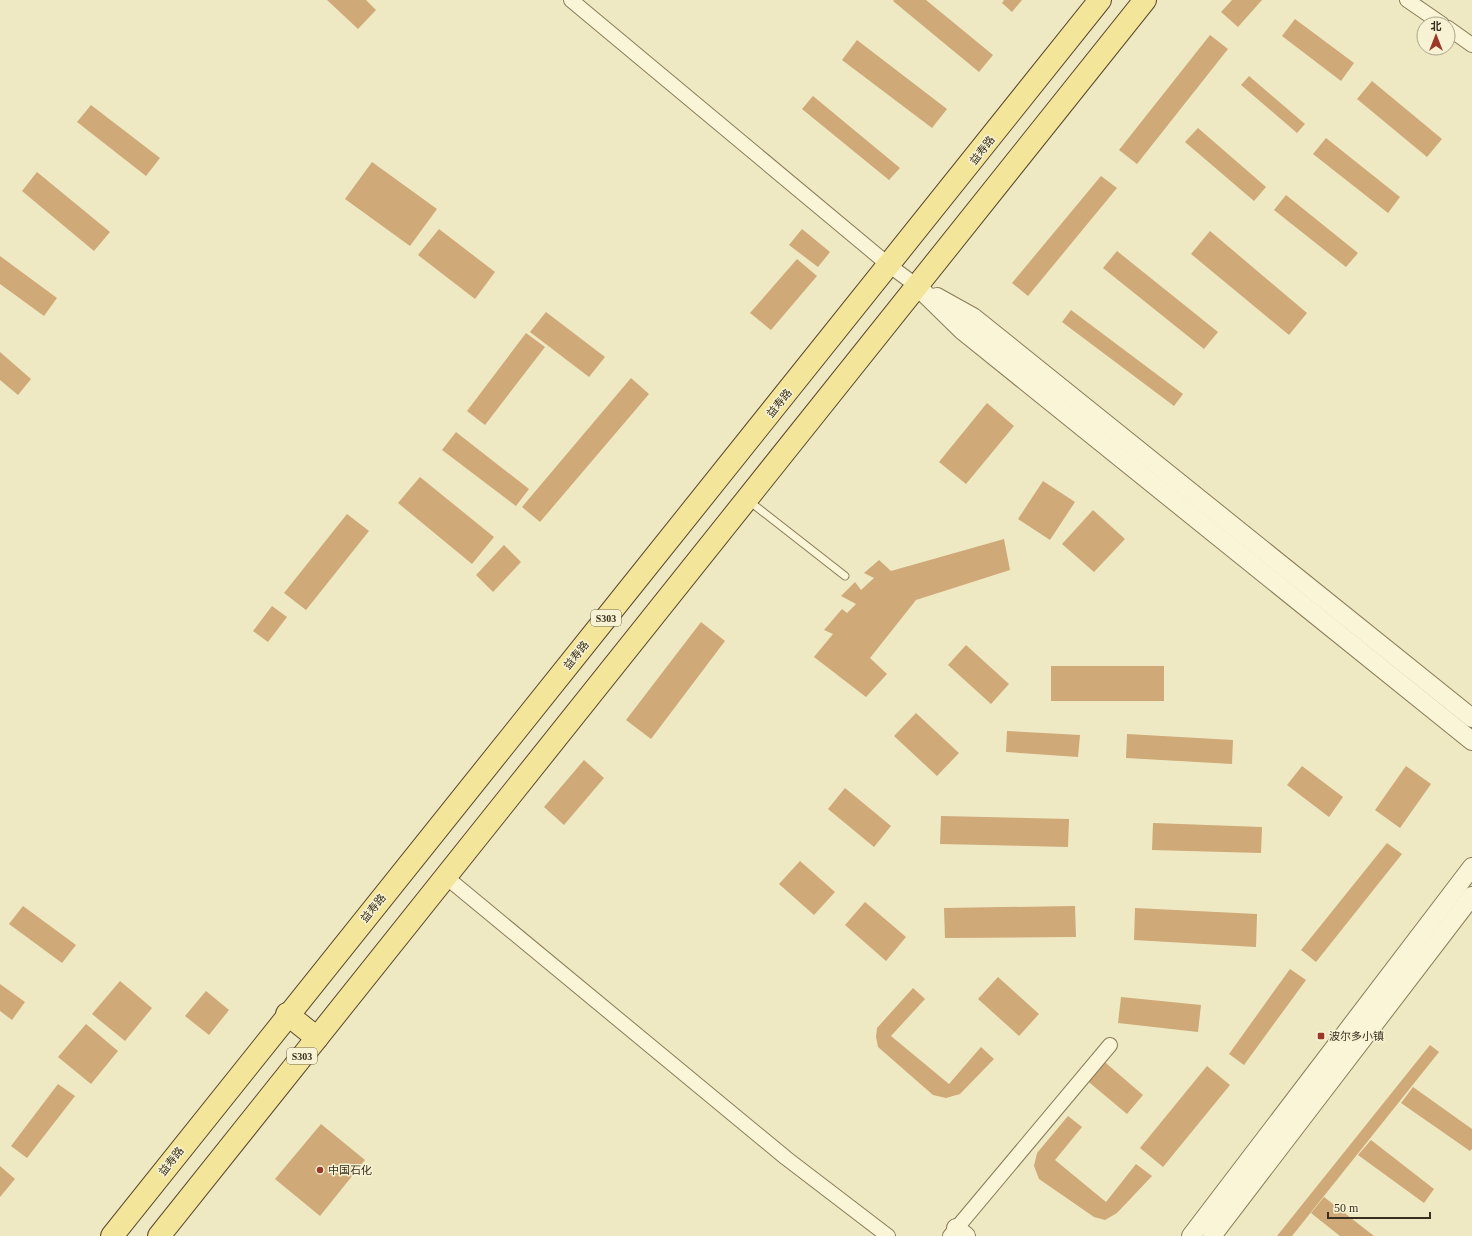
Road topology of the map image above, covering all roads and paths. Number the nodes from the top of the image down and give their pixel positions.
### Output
1 (571, 0) edge
2 (1100, 0) edge
3 (1145, 0) edge
4 (1407, 0) edge
5 (1430, 16) edge
6 (1456, 34) edge
7 (1472, 45) edge
8 (890, 266) junction
9 (917, 286) junction
10 (747, 498) junction
11 (845, 576) dead end
12 (1472, 718) edge
13 (1472, 741) edge
14 (1472, 868) edge
15 (446, 877) junction
16 (1472, 896) edge
17 (287, 1014) junction
18 (317, 1038) junction
19 (1110, 1045) dead end
20 (958, 1233) edge
21 (112, 1236) edge
22 (159, 1236) edge
23 (888, 1236) edge
24 (1190, 1236) edge
25 (1212, 1236) edge

1 - 8 street
2 - 8 main road, 益寿路 / S303
3 - 9 main road, S303
4 - 5 street
6 - 7 street
8 - 9 street
8 - 17 main road, 益寿路 / S303
9 - 10 main road, S303
9 - 12 street
9 - 13 street
10 - 11 lane
10 - 15 main road, S303
14 - 24 street
15 - 18 main road, S303
15 - 23 street
16 - 25 street
17 - 18 main road
17 - 21 main road, 益寿路 / S303
18 - 22 main road, S303
19 - 20 street

